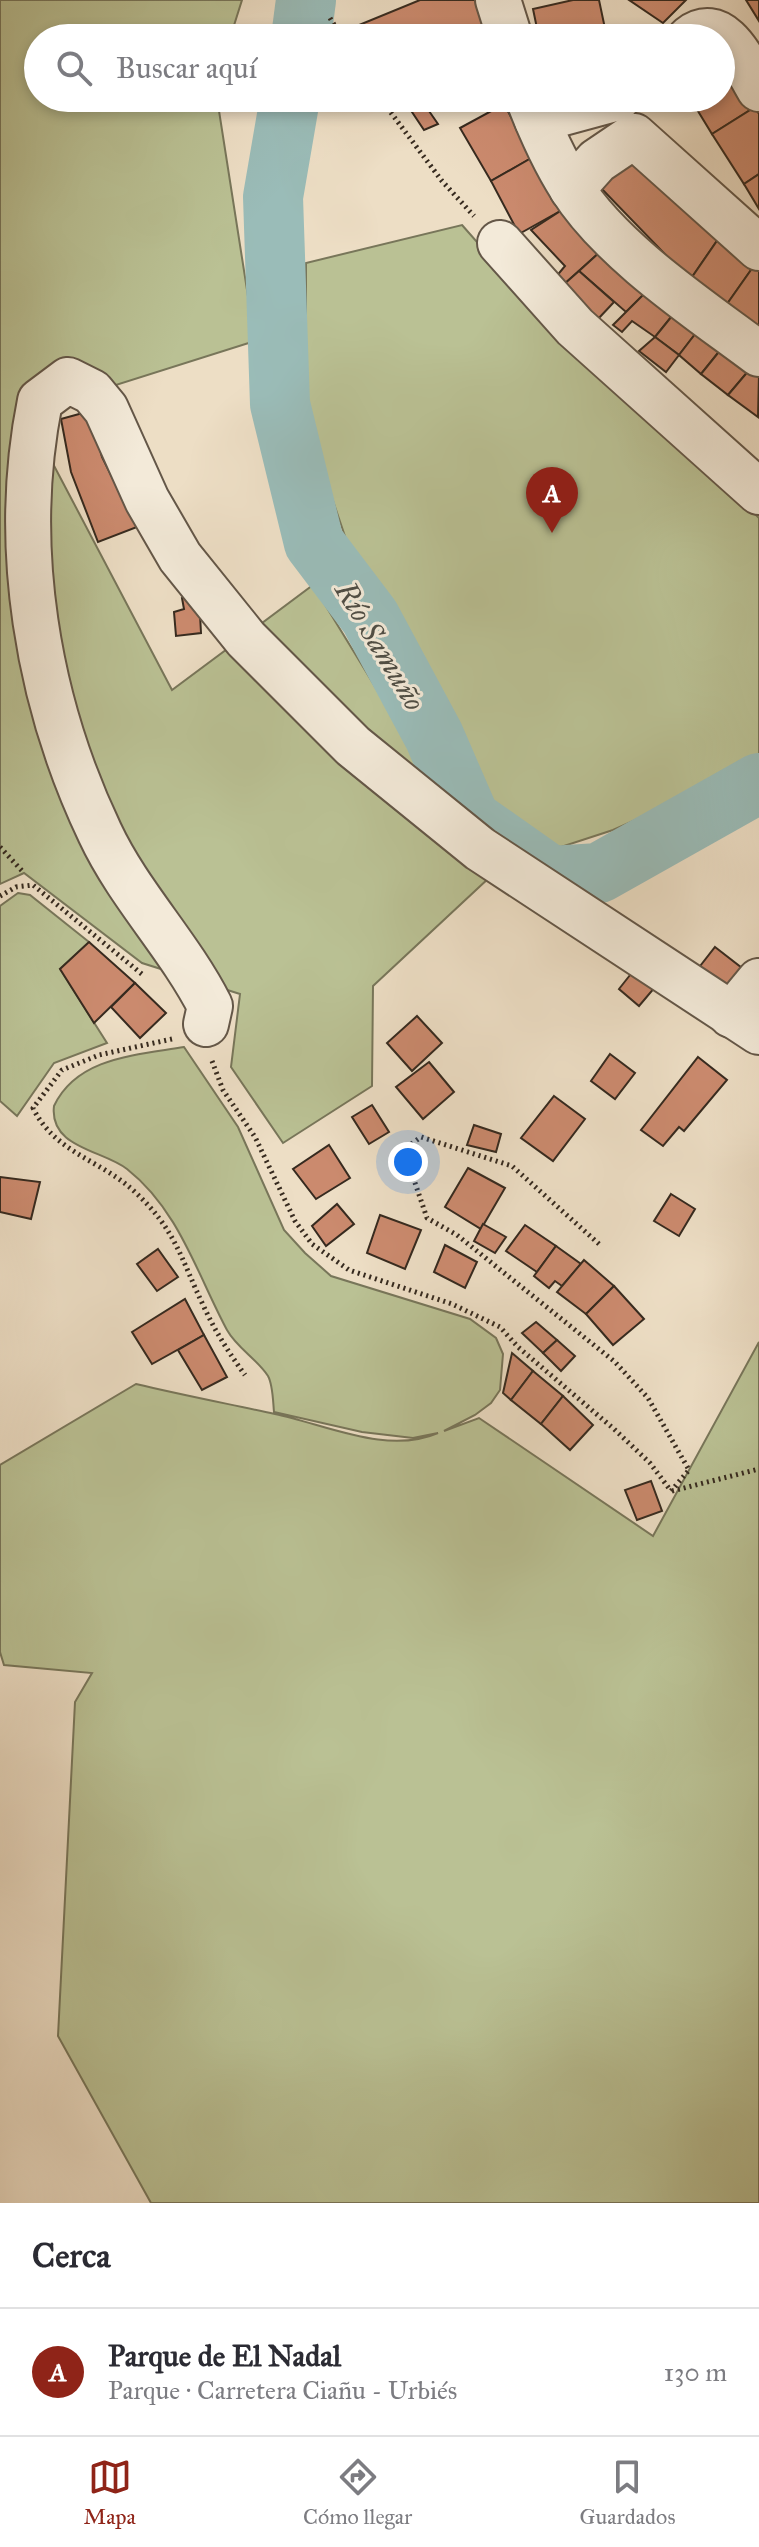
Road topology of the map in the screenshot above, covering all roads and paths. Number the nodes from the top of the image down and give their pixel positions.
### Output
1 (498, 0) edge
2 (330, 18) dead end
3 (334, 24) edge
4 (506, 24) edge
5 (735, 53) edge
6 (759, 89) edge
7 (390, 112) edge
8 (534, 112) edge
9 (572, 189) junction
10 (500, 243) joint
11 (759, 248) edge
12 (759, 354) edge
13 (759, 492) edge
14 (0, 847) edge
15 (24, 873) dead end
16 (0, 896) edge
17 (759, 981) edge
18 (151, 985) dead end
19 (206, 1024) junction
20 (745, 1024) edge
21 (599, 1244) dead end
22 (245, 1375) dead end
23 (759, 1469) edge
24 (671, 1491) junction

1 - 4 street
2 - 3 path
5 - 6 street
7 - 10 path
8 - 9 street
9 - 11 street
9 - 12 street
10 - 13 street
14 - 15 path
16 - 18 path
17 - 20 street
19 - 20 street
19 - 22 path
19 - 24 path
21 - 24 path
23 - 24 path

